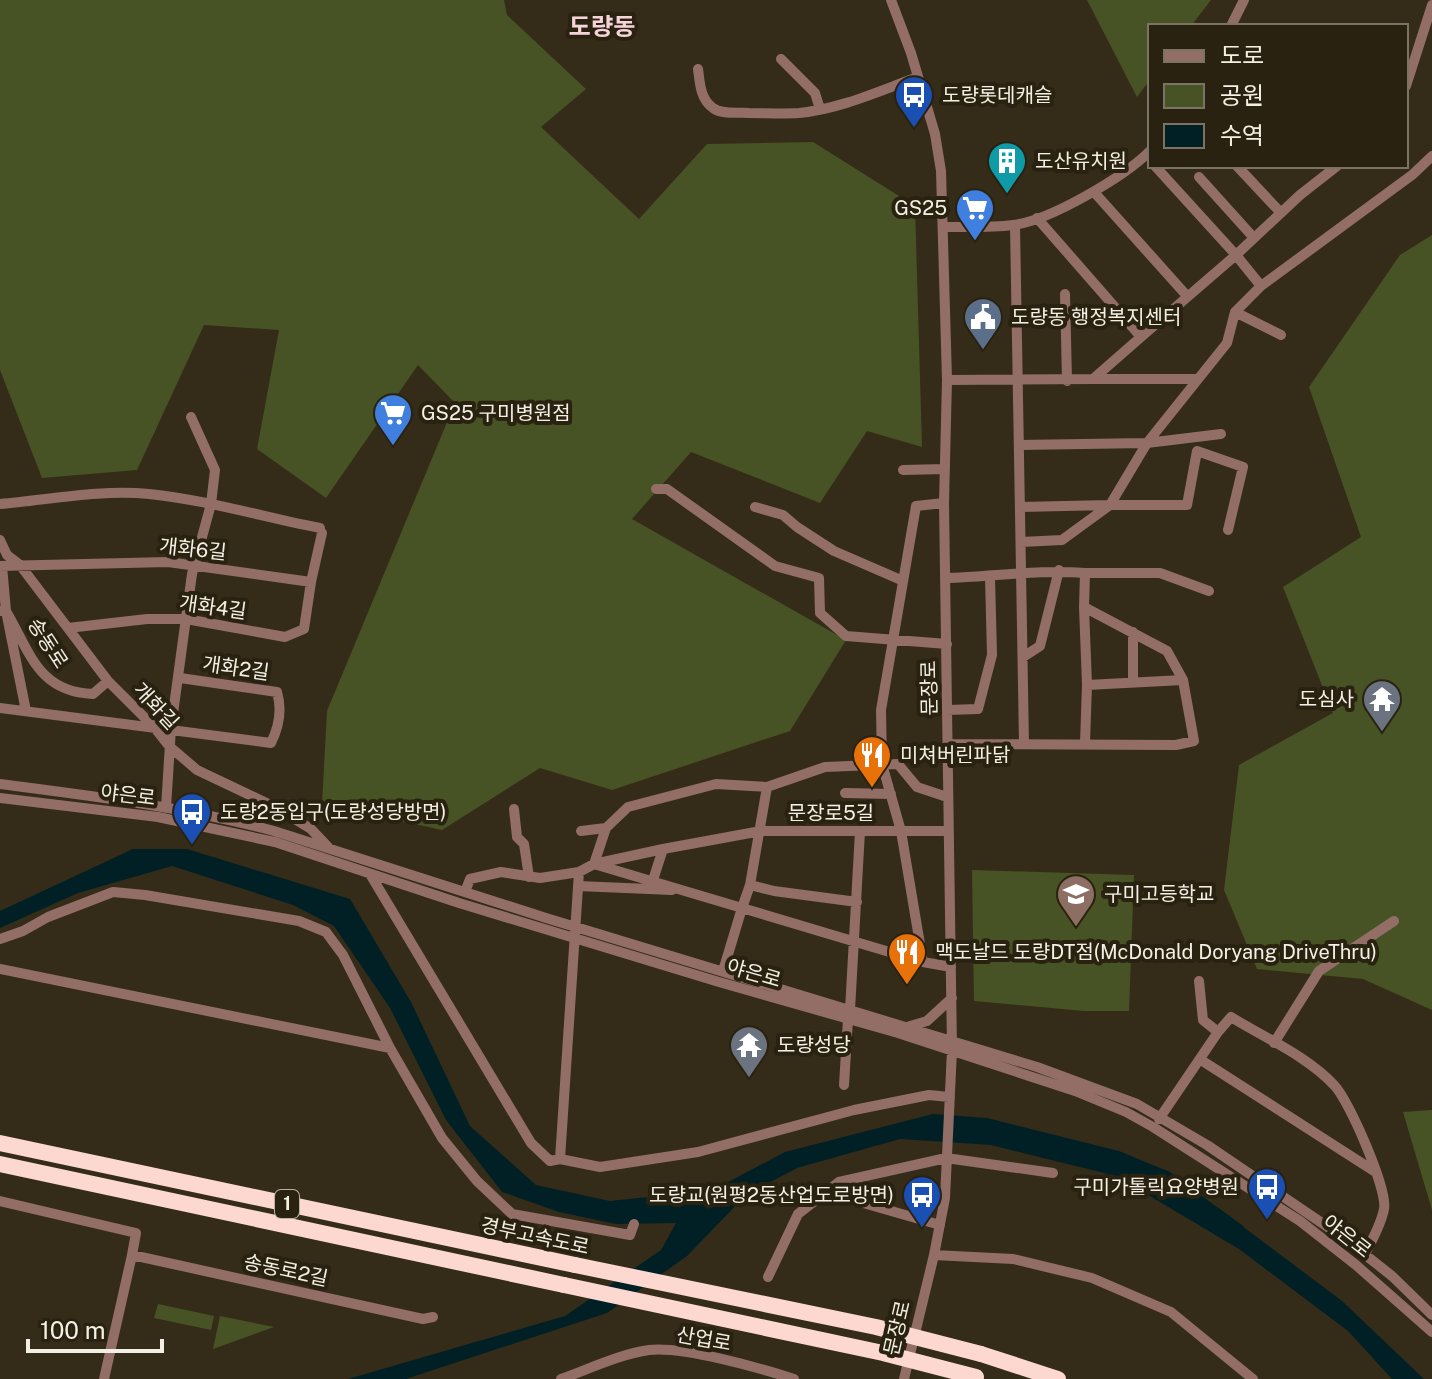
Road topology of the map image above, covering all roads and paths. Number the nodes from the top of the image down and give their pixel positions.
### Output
1 (891, 0) edge
2 (1244, 0) edge
3 (1432, 5) edge
4 (1232, 24) edge
5 (781, 59) dead end
6 (698, 69) dead end
7 (918, 77) junction
8 (1408, 80) edge
9 (820, 109) junction
10 (1148, 156) edge
11 (1432, 156) edge
12 (1157, 168) edge
13 (1239, 168) edge
14 (1335, 168) edge
15 (1406, 168) edge
16 (1412, 175) junction
17 (1199, 177) dead end
18 (1094, 192) junction
19 (1281, 213) junction
20 (1037, 218) junction
21 (1015, 225) junction
22 (944, 227) junction
23 (1254, 238) junction
24 (1236, 255) junction
25 (1261, 286) junction
26 (1065, 294) dead end
27 (1187, 296) junction
28 (1235, 312) junction
29 (1281, 335) dead end
30 (1141, 337) junction
31 (1093, 379) junction
32 (1198, 379) junction
33 (947, 380) junction
34 (1018, 380) junction
35 (1067, 381) junction
36 (191, 417) dead end
37 (1221, 434) dead end
38 (1202, 438) junction
39 (1147, 443) junction
40 (1019, 445) junction
41 (1197, 451) junction
42 (945, 469) junction
43 (903, 470) dead end
44 (656, 489) dead end
45 (944, 503) junction
46 (0, 504) edge
47 (211, 504) junction
48 (1110, 505) junction
49 (755, 507) dead end
50 (1020, 507) junction
51 (1228, 530) dead end
52 (0, 540) edge
53 (1021, 542) junction
54 (20, 565) junction
55 (194, 565) junction
56 (1, 566) edge
57 (1059, 570) junction
58 (1085, 573) junction
59 (1021, 575) junction
60 (990, 577) junction
61 (945, 578) junction
62 (901, 580) junction
63 (311, 582) junction
64 (1209, 591) dead end
65 (1084, 607) junction
66 (3, 611) edge
67 (186, 619) junction
68 (68, 628) junction
69 (1133, 632) junction
70 (894, 640) junction
71 (947, 644) junction
72 (1023, 657) junction
73 (180, 678) junction
74 (1183, 680) junction
75 (108, 681) junction
76 (1133, 682) junction
77 (1087, 685) junction
78 (0, 708) edge
79 (947, 710) junction
80 (26, 711) junction
81 (154, 727) junction
82 (171, 728) junction
83 (1085, 743) junction
84 (948, 744) junction
85 (1024, 744) junction
86 (169, 746) junction
87 (882, 764) junction
88 (0, 784) edge
89 (767, 787) junction
90 (845, 793) dead end
91 (891, 794) junction
92 (947, 797) junction
93 (0, 798) edge
94 (166, 808) junction
95 (514, 809) dead end
96 (606, 828) junction
97 (581, 831) dead end
98 (761, 831) junction
99 (860, 831) junction
100 (901, 831) junction
101 (948, 831) junction
102 (328, 848) junction
103 (663, 849) junction
104 (594, 864) junction
105 (579, 872) junction
106 (370, 874) junction
107 (529, 877) junction
108 (653, 880) junction
109 (750, 885) junction
110 (578, 886) junction
111 (682, 890) junction
112 (465, 892) junction
113 (857, 902) junction
114 (742, 908) junction
115 (1394, 921) dead end
116 (574, 932) junction
117 (0, 939) edge
118 (855, 942) junction
119 (923, 962) junction
120 (951, 967) junction
121 (0, 969) edge
122 (723, 971) junction
123 (1199, 981) dead end
124 (952, 998) junction
125 (849, 1014) junction
126 (906, 1027) junction
127 (1218, 1032) junction
128 (1274, 1043) junction
129 (952, 1046) junction
130 (390, 1048) junction
131 (1201, 1060) junction
132 (844, 1085) dead end
133 (949, 1097) junction
134 (1161, 1116) junction
135 (1153, 1127) junction
136 (0, 1143) edge
137 (946, 1158) junction
138 (560, 1159) junction
139 (0, 1164) edge
140 (1375, 1172) junction
141 (1053, 1173) dead end
142 (825, 1192) junction
143 (0, 1201) edge
144 (634, 1224) dead end
145 (940, 1225) junction
146 (1365, 1254) junction
147 (132, 1255) junction
148 (934, 1255) junction
149 (768, 1277) dead end
150 (1432, 1315) edge
151 (433, 1317) dead end
152 (1432, 1332) edge
153 (760, 1374) edge
154 (980, 1378) edge
155 (104, 1379) edge
156 (561, 1379) edge
157 (794, 1379) edge
158 (904, 1379) edge
159 (1058, 1379) edge
160 (1253, 1379) edge

1 - 7 street, 문장로
2 - 4 street
3 - 8 street
5 - 9 street
6 - 9 street
7 - 9 street
7 - 22 street, 문장로
10 - 18 street
11 - 16 street
12 - 24 street
13 - 19 street
14 - 19 street
15 - 16 street
16 - 25 street
17 - 23 street
18 - 20 street
18 - 27 street
19 - 23 street
20 - 21 street
20 - 30 street
21 - 22 street
21 - 34 street
22 - 33 street, 문장로
23 - 24 street
24 - 25 street
24 - 27 street
25 - 28 street
26 - 35 street
27 - 30 street
28 - 29 street
28 - 32 street
30 - 31 street
31 - 32 street
31 - 35 street
32 - 39 street
33 - 34 street
33 - 42 street, 문장로
34 - 35 street
34 - 40 street
36 - 47 street, 개화2길
37 - 38 street
38 - 39 street
38 - 41 street
39 - 40 street
39 - 48 street
40 - 50 street
41 - 48 street
41 - 51 street
42 - 43 street
42 - 45 street, 문장로
44 - 70 street
45 - 61 street, 문장로
45 - 62 street
46 - 47 street
47 - 55 street, 개화2길
47 - 63 street
48 - 50 street
48 - 53 street
49 - 62 street
50 - 53 street
52 - 54 street, 개화길
53 - 59 street
54 - 55 street, 개화6길
54 - 56 street, 송동로
54 - 68 street, 개화길
55 - 63 street, 개화6길
55 - 67 street, 개화2길
56 - 66 street, 송동로
57 - 58 street
57 - 59 street
57 - 72 street
58 - 64 street
58 - 65 street
59 - 60 street
59 - 72 street
60 - 61 street
60 - 79 street
61 - 71 street, 문장로
62 - 70 street
63 - 67 street, 개화4길
65 - 69 street
65 - 77 street
66 - 75 street, 송동로
66 - 80 street, 송동로
67 - 68 street, 개화4길
67 - 73 street, 개화2길
68 - 75 street, 개화길
69 - 74 street
69 - 76 street
70 - 71 street
70 - 87 street
71 - 79 street, 문장로
72 - 85 street
73 - 82 street, 개화2길
73 - 82 street, 개화2길
74 - 76 street
74 - 83 street
75 - 81 street, 개화길
76 - 77 street
77 - 83 street
78 - 80 street
79 - 84 street, 문장로
80 - 81 street
81 - 82 street, 개화2길
81 - 86 street, 개화길
82 - 86 street, 개화2길
83 - 85 street
84 - 85 street
84 - 92 street, 문장로
86 - 94 street, 야은로
86 - 102 street, 개화길
87 - 89 street
87 - 91 street
87 - 92 street
88 - 94 street, 야은로
89 - 96 street
89 - 98 street
90 - 91 street
91 - 100 street
92 - 101 street, 문장로
93 - 106 street, 야은로
94 - 102 street, 야은로
95 - 107 street
96 - 97 street
96 - 104 street
98 - 99 street, 문장로5길
98 - 103 street, 문장로5길
98 - 109 street
99 - 100 street, 문장로5길
99 - 113 street
100 - 101 street, 문장로5길
100 - 119 street
101 - 120 street, 문장로
102 - 112 street, 야은로
103 - 104 street, 문장로5길
103 - 108 street
104 - 105 street, 문장로5길
104 - 108 street
105 - 107 street, 문장로5길
105 - 110 street
106 - 116 street, 야은로
106 - 138 street
107 - 112 street, 문장로5길
108 - 111 street
109 - 113 street
109 - 114 street
110 - 111 street
110 - 116 street
111 - 114 street
112 - 116 street, 야은로
113 - 118 street
114 - 118 street
114 - 122 street
115 - 128 street
116 - 122 street, 야은로
116 - 125 street, 야은로
116 - 138 street
117 - 130 street
118 - 119 street
118 - 125 street
119 - 120 street
120 - 124 street, 문장로
121 - 130 street
122 - 125 street, 야은로
123 - 127 street
124 - 126 street
124 - 129 street, 문장로
125 - 126 street, 야은로
125 - 129 street, 야은로
125 - 132 street
126 - 129 street, 야은로
127 - 128 street
127 - 131 street
128 - 140 street
129 - 133 street, 문장로
129 - 134 street, 야은로
129 - 135 street, 야은로
130 - 144 street
131 - 134 street
131 - 140 street
133 - 137 street, 문장로
133 - 138 street
134 - 135 street
134 - 146 street, 야은로
135 - 152 street, 야은로
136 - 159 highway, 경부고속도로 / 1, bridge
137 - 141 street
137 - 142 street
137 - 145 street, 문장로
139 - 154 highway, 경부고속도로 / 1, bridge
140 - 146 street
142 - 145 street
142 - 149 street
143 - 147 street
145 - 148 street, 문장로
146 - 150 street, 야은로
147 - 151 street, 송동로2길
147 - 155 street
148 - 158 street, 문장로
148 - 160 street
153 - 156 street, 산업로
153 - 157 street, 산업로

